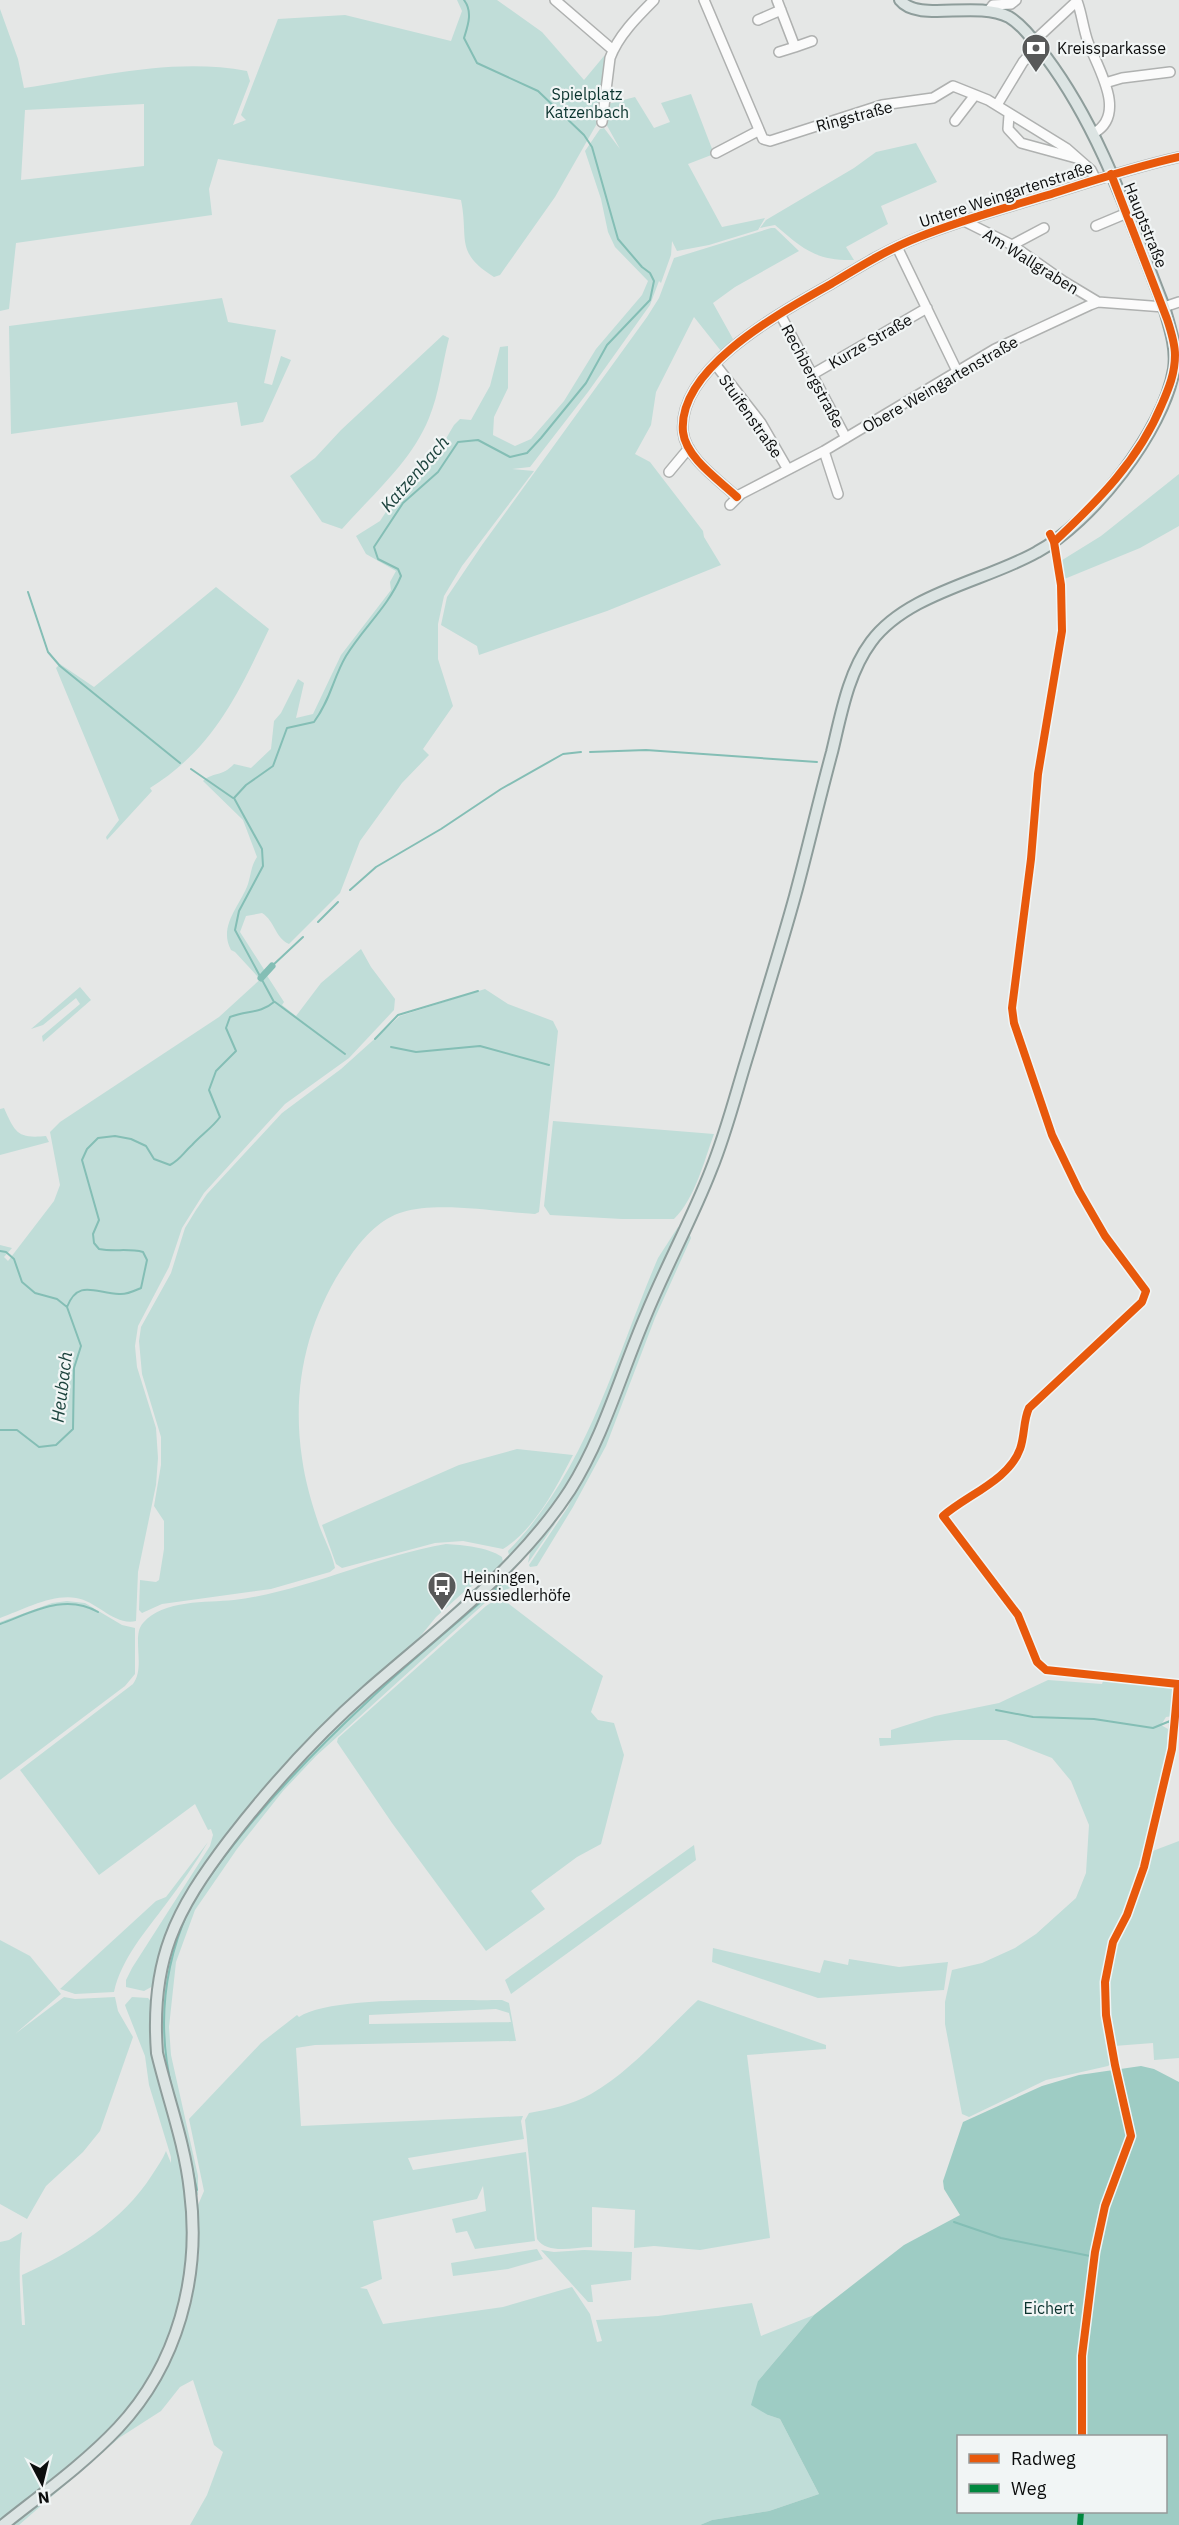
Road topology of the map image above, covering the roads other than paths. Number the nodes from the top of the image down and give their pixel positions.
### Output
1 (555, 0) edge
2 (654, 0) edge
3 (704, 0) edge
4 (777, 0) edge
5 (900, 0) edge
6 (1016, 0) edge
7 (967, 4) edge
8 (781, 10) junction
9 (989, 10) junction
10 (758, 20) dead end
11 (812, 41) dead end
12 (1036, 44) junction
13 (795, 47) junction
14 (613, 50) junction
15 (779, 52) dead end
16 (1170, 72) dead end
17 (1105, 83) junction
18 (975, 95) junction
19 (997, 105) junction
20 (1009, 115) junction
21 (956, 121) dead end
22 (602, 122) dead end
23 (758, 130) junction
24 (1094, 133) junction
25 (716, 153) dead end
26 (1179, 157) edge
27 (1077, 159) junction
28 (1111, 174) junction
29 (1095, 178) junction
30 (1127, 213) junction
31 (964, 221) junction
32 (1096, 226) dead end
33 (1044, 228) dead end
34 (1012, 245) junction
35 (897, 247) junction
36 (1098, 302) junction
37 (1179, 302) edge
38 (1164, 307) junction
39 (927, 308) junction
40 (780, 314) junction
41 (1177, 355) edge
42 (715, 364) junction
43 (957, 371) junction
44 (813, 374) junction
45 (846, 438) junction
46 (689, 448) junction
47 (824, 451) junction
48 (787, 468) junction
49 (669, 472) dead end
50 (838, 494) dead end
51 (737, 497) junction
52 (730, 505) dead end
53 (3, 2525) edge

1 - 14 street
2 - 14 street
3 - 23 street
4 - 8 street
5 - 7 main road, Hauptstraße
6 - 9 street
7 - 9 main road, Hauptstraße
8 - 10 street
8 - 13 street
9 - 12 main road, Hauptstraße
11 - 13 street
12 - 17 street
12 - 19 street
12 - 24 main road, Hauptstraße
13 - 15 street
14 - 22 street
16 - 17 street
17 - 24 street
18 - 19 street
18 - 21 street
18 - 23 street, Ringstraße
19 - 20 street
20 - 27 street
20 - 27 street
23 - 25 street
24 - 28 main road, Hauptstraße
26 - 28 street, Untere Weingartenstraße
27 - 29 street
28 - 29 street, Untere Weingartenstraße
28 - 30 main road, Hauptstraße
29 - 31 street, Untere Weingartenstraße
30 - 32 street, Hauptstraße
30 - 38 main road, Hauptstraße
31 - 34 street, Am Wallgraben
31 - 35 street, Untere Weingartenstraße
33 - 34 street
34 - 36 street, Am Wallgraben
35 - 39 street
35 - 40 street, Untere Weingartenstraße
36 - 38 street, Obere Weingartenstraße
36 - 43 street, Obere Weingartenstraße
37 - 38 street
38 - 41 main road, Hauptstraße
39 - 43 street
39 - 44 street, Kurze Straße
40 - 42 street, Untere Weingartenstraße
40 - 44 street, Rechbergstraße
41 - 53 main road, Hauptstraße
42 - 46 street, Untere Weingartenstraße
42 - 48 street, Stuifenstraße
43 - 45 street, Obere Weingartenstraße
44 - 45 street, Rechbergstraße
45 - 47 street, Obere Weingartenstraße
46 - 49 street
46 - 51 street
47 - 48 street, Obere Weingartenstraße
47 - 50 street
48 - 51 street, Obere Weingartenstraße
51 - 52 street, Obere Weingartenstraße

